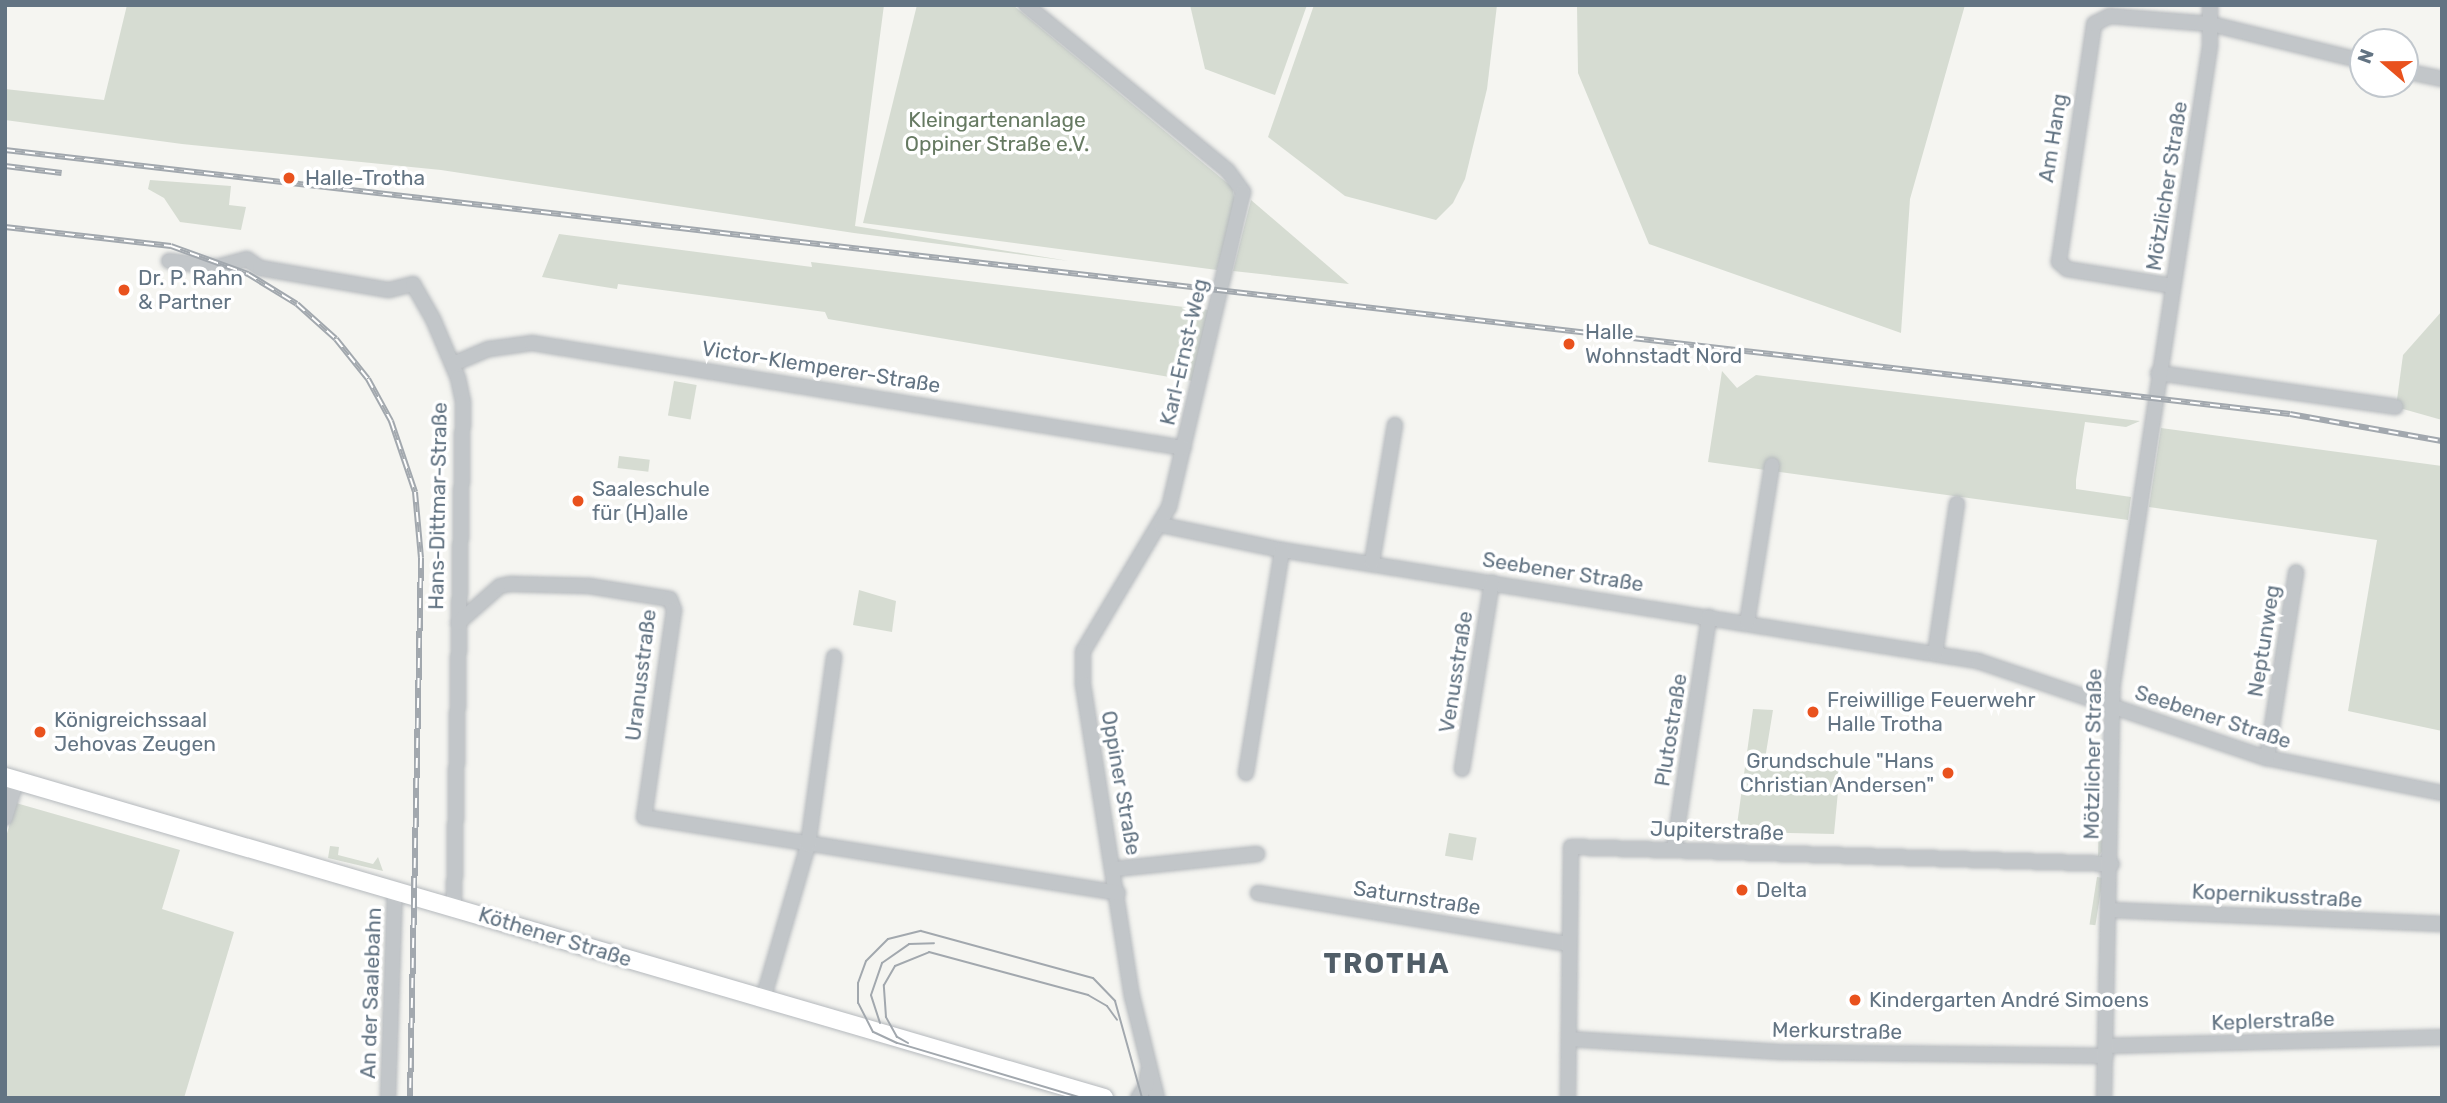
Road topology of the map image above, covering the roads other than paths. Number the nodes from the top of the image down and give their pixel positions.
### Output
1 (1026, 5) edge
2 (2210, 5) edge
3 (2211, 24) junction
4 (2349, 58) edge
5 (2419, 74) edge
6 (2442, 79) edge
7 (169, 261) dead end
8 (2173, 286) junction
9 (453, 364) junction
10 (2158, 373) junction
11 (2396, 407) dead end
12 (1395, 425) dead end
13 (1184, 448) junction
14 (1772, 465) dead end
15 (1957, 504) dead end
16 (1161, 525) junction
17 (1282, 550) junction
18 (1372, 562) junction
19 (2296, 572) dead end
20 (1492, 582) junction
21 (1709, 617) junction
22 (458, 623) junction
23 (1747, 623) junction
24 (1935, 654) junction
25 (834, 657) dead end
26 (2113, 708) junction
27 (2267, 758) junction
28 (1462, 769) dead end
29 (1246, 774) dead end
30 (11, 779) edge
31 (2442, 793) edge
32 (5, 818) edge
33 (808, 845) junction
34 (1674, 849) junction
35 (1257, 854) dead end
36 (2112, 863) junction
37 (1115, 869) junction
38 (395, 889) junction
39 (1118, 893) junction
40 (1258, 893) dead end
41 (454, 906) junction
42 (2111, 909) junction
43 (2442, 924) edge
44 (1569, 944) junction
45 (763, 999) junction
46 (2442, 1037) edge
47 (1569, 1039) junction
48 (2106, 1051) junction
49 (1149, 1068) junction
50 (388, 1098) edge
51 (1104, 1098) edge
52 (1138, 1098) edge
53 (1157, 1098) edge
54 (1568, 1098) edge
55 (2104, 1098) edge

1 - 13 street, Karl-Ernst-Weg
2 - 3 street, Mötzlicher Straße
3 - 4 street
3 - 8 street, Mötzlicher Straße
3 - 8 street, Am Hang
5 - 6 street
7 - 9 street, Hans-Dittmar-Straße
8 - 10 street, Mötzlicher Straße
9 - 13 street, Victor-Klemperer-Straße
9 - 22 street, Hans-Dittmar-Straße
10 - 11 street
10 - 26 street, Mötzlicher Straße
12 - 18 street
13 - 16 street, Karl-Ernst-Weg
14 - 23 street
15 - 24 street
16 - 17 street, Seebener Straße
16 - 37 street, Oppiner Straße
17 - 18 street, Seebener Straße
17 - 29 street
18 - 20 street, Seebener Straße
19 - 27 street, Neptunweg
20 - 21 street, Seebener Straße
20 - 28 street, Venusstraße
21 - 23 street, Seebener Straße
21 - 34 street, Plutostraße
22 - 33 street, Uranusstraße
22 - 41 street, Hans-Dittmar-Straße
23 - 24 street, Seebener Straße
24 - 26 street, Seebener Straße
25 - 33 street
26 - 27 street, Seebener Straße
26 - 36 street, Mötzlicher Straße
27 - 31 street, Seebener Straße
30 - 32 street
30 - 38 main road, Köthener Straße
33 - 39 street, Uranusstraße
33 - 45 street
34 - 36 street, Jupiterstraße
34 - 44 street, Jupiterstraße
35 - 37 street
36 - 42 street, Mötzlicher Straße
37 - 39 street, Oppiner Straße
38 - 41 main road, Köthener Straße
38 - 50 street, An der Saalebahn
39 - 49 street, Oppiner Straße
40 - 44 street, Saturnstraße
41 - 45 main road, Köthener Straße
42 - 43 street, Kopernikusstraße
42 - 48 street, Mötzlicher Straße
44 - 47 street, Jupiterstraße
45 - 51 main road, Köthener Straße
46 - 48 street, Keplerstraße
47 - 48 street, Merkurstraße
47 - 54 street, Jupiterstraße
48 - 55 street, Mötzlicher Straße
49 - 52 street
49 - 53 street, Oppiner Straße

